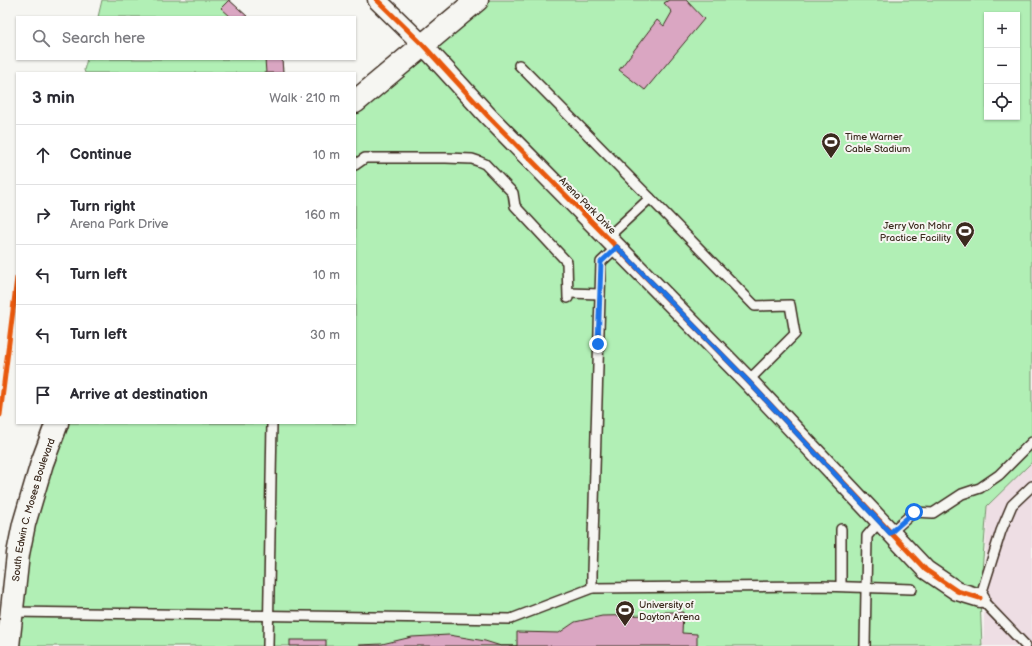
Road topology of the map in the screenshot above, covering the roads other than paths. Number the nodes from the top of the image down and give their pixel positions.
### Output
1 (377, 0) edge
2 (476, 0) edge
3 (423, 45) junction
4 (519, 65) dead end
5 (356, 101) edge
6 (356, 164) edge
7 (650, 198) junction
8 (612, 242) junction
9 (600, 294) junction
10 (748, 381) junction
11 (58, 424) edge
12 (272, 424) edge
13 (1032, 442) edge
14 (1032, 486) edge
15 (885, 527) junction
16 (841, 529) dead end
17 (841, 586) junction
18 (866, 587) junction
19 (592, 588) junction
20 (912, 589) dead end
21 (980, 598) junction
22 (12, 612) junction
23 (268, 616) junction
24 (8, 646) edge
25 (268, 646) edge
26 (865, 646) edge
27 (1026, 646) edge

1 - 3 street, Arena Park Drive
2 - 3 main road
3 - 5 main road
3 - 8 street, Arena Park Drive
4 - 7 lane
6 - 9 lane
7 - 8 lane
7 - 10 lane
8 - 9 lane
8 - 10 street, Arena Park Drive
9 - 19 lane
10 - 15 street, Arena Park Drive
11 - 22 main road, South Edwin C. Moses Boulevard
12 - 23 lane
13 - 15 lane
14 - 21 lane
15 - 18 lane
15 - 21 street, Arena Park Drive
16 - 17 lane
17 - 18 lane
17 - 19 lane
18 - 20 lane
18 - 26 lane
19 - 23 lane
21 - 27 lane
22 - 23 lane
22 - 24 main road, South Edwin C. Moses Boulevard
23 - 25 lane

